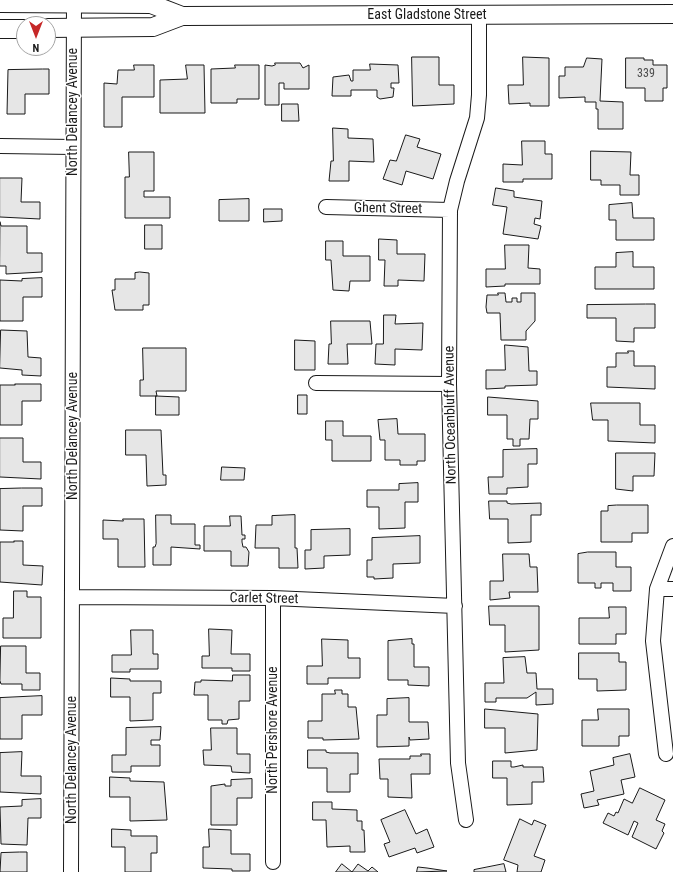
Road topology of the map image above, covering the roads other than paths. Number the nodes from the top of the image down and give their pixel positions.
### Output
1 (74, 2) edge
2 (0, 3) edge
3 (479, 14) junction
4 (673, 14) edge
5 (182, 16) junction
6 (56, 28) edge
7 (73, 28) junction
8 (0, 29) edge
9 (16, 29) edge
10 (0, 146) edge
11 (73, 147) junction
12 (326, 207) dead end
13 (450, 210) junction
14 (316, 382) dead end
15 (449, 384) junction
16 (673, 546) edge
17 (657, 589) junction
18 (673, 589) edge
19 (73, 597) junction
20 (273, 598) junction
21 (455, 606) junction
22 (666, 754) dead end
23 (466, 820) dead end
24 (273, 862) dead end
25 (71, 872) edge

1 - 2 street, East Gladstone Street
1 - 5 street, East Gladstone Street
1 - 7 street, North Delancey Avenue
3 - 4 street, East Gladstone Street
3 - 5 street, East Gladstone Street
3 - 13 street, North Oceanbluff Avenue
5 - 7 street, East Gladstone Street
6 - 7 street, East Gladstone Street
7 - 11 street, North Delancey Avenue
8 - 9 street
10 - 11 street
11 - 19 street, North Delancey Avenue
12 - 13 street, Ghent Street
13 - 15 street, North Oceanbluff Avenue
14 - 15 street
15 - 21 street, North Oceanbluff Avenue
16 - 17 street
17 - 18 street
17 - 22 street
19 - 20 street, Carlet Street
19 - 25 street, North Delancey Avenue
20 - 21 street, Carlet Street
20 - 24 street, North Pershore Avenue
21 - 23 street, North Oceanbluff Avenue

